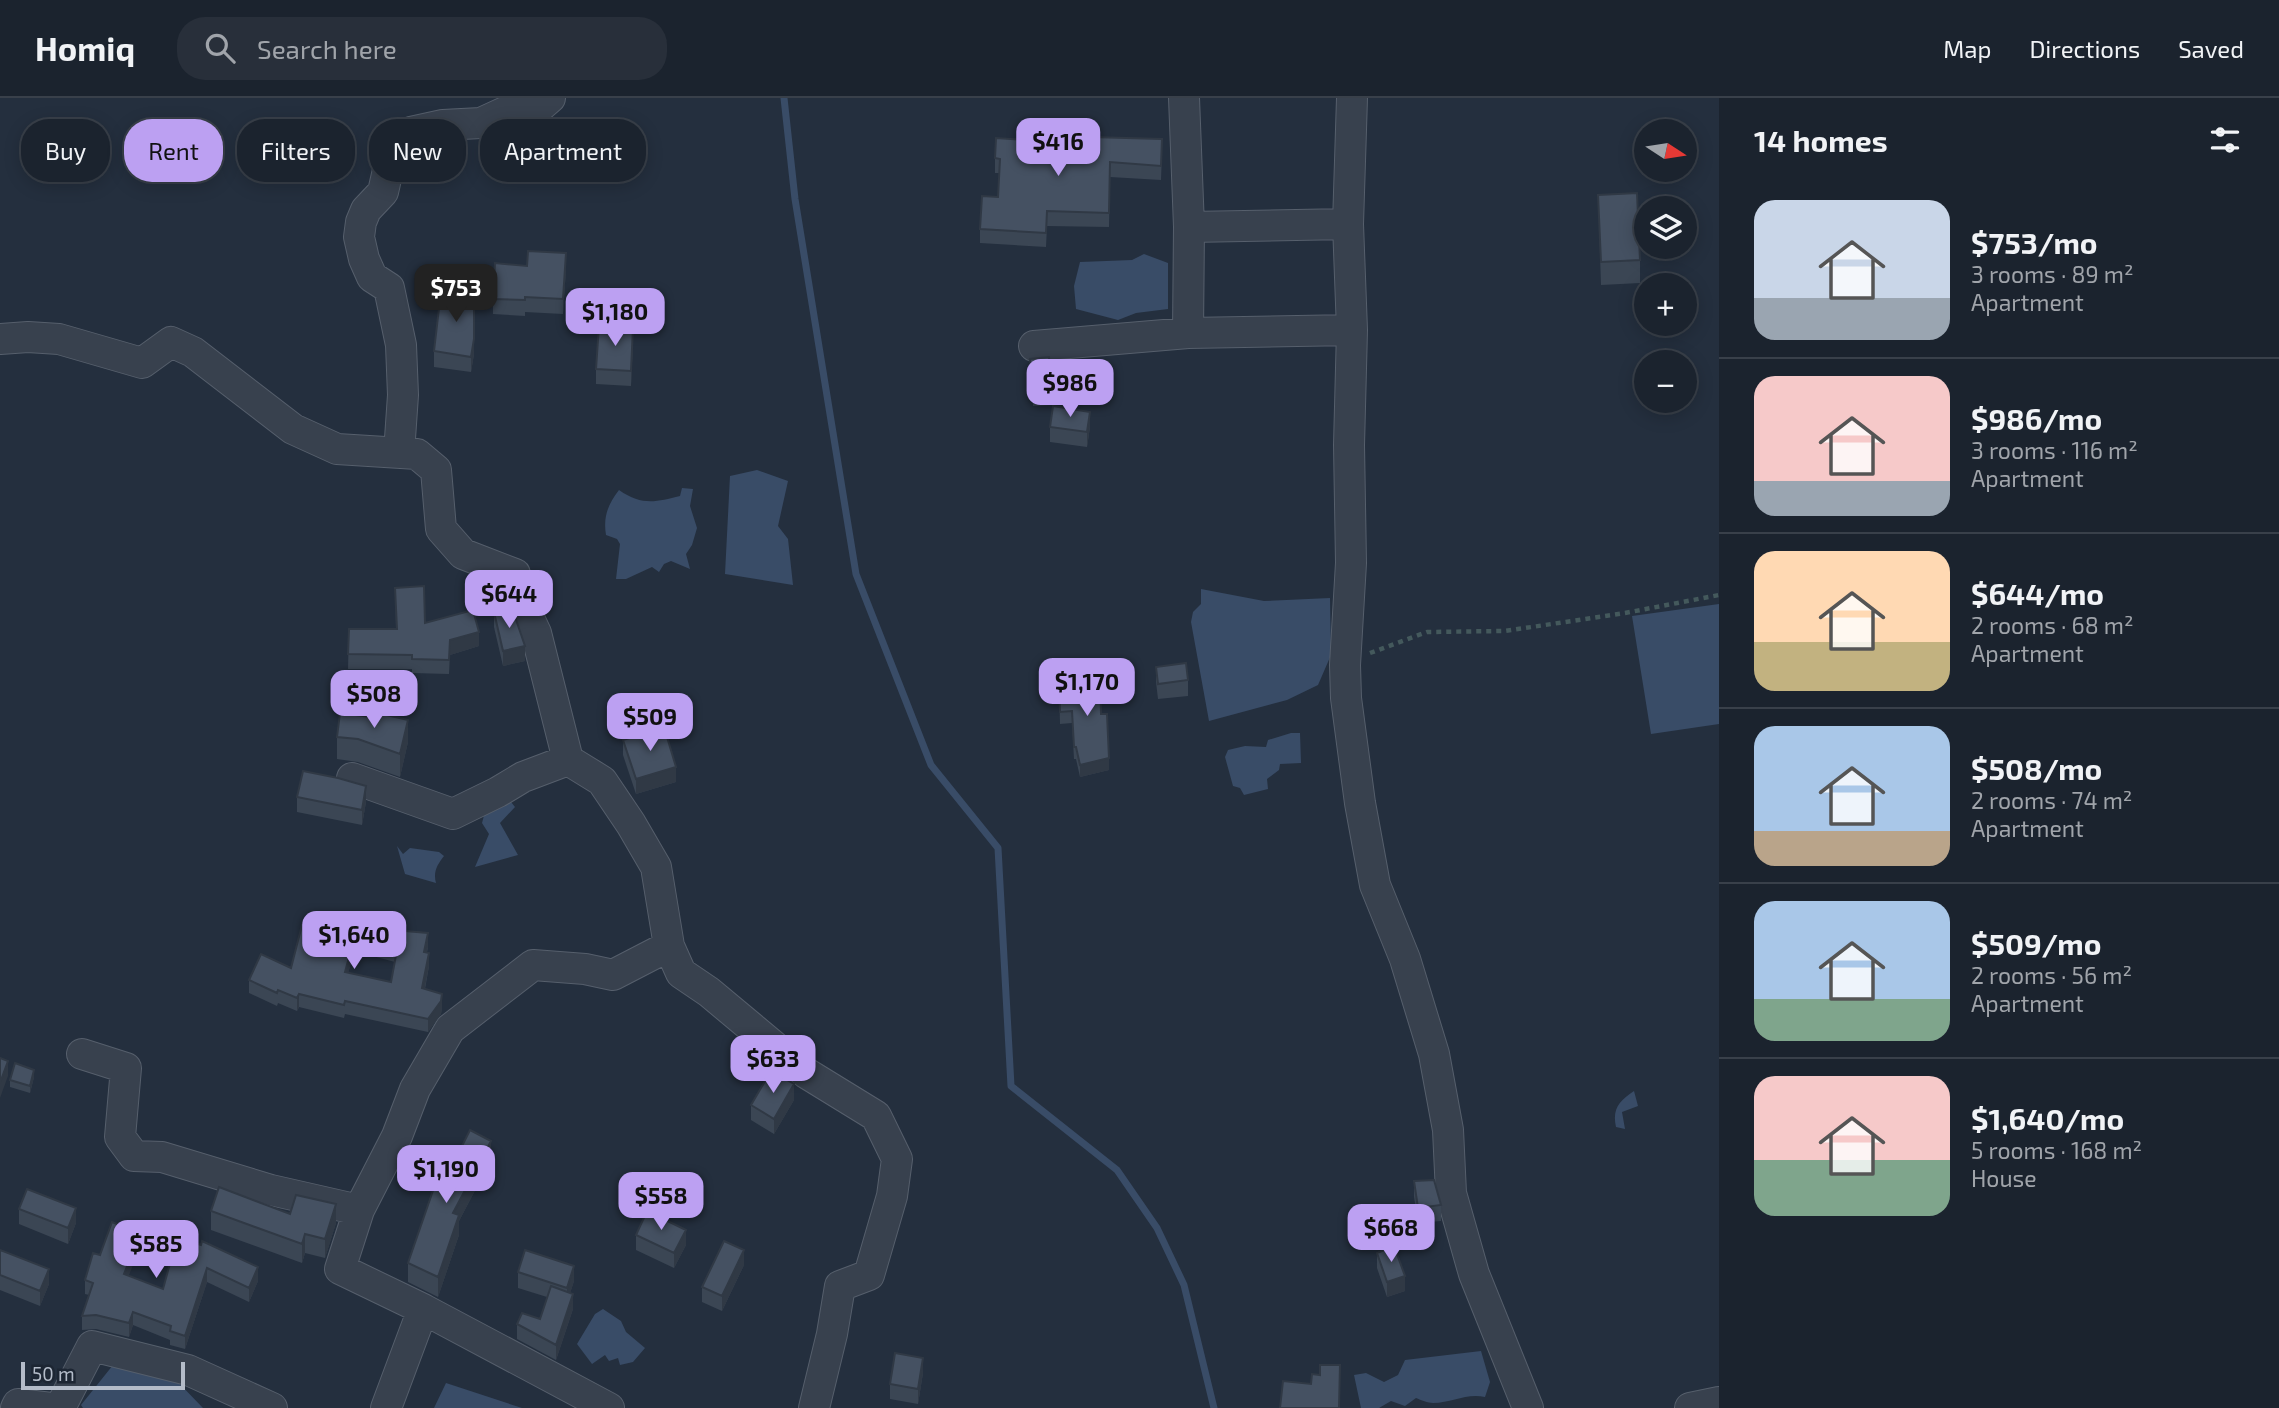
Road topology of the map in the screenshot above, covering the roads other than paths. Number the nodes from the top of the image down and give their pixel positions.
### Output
1 (550, 98) edge
2 (1184, 98) edge
3 (1352, 98) edge
4 (1348, 225) junction
5 (1189, 227) junction
6 (1352, 330) junction
7 (1188, 332) junction
8 (0, 339) edge
9 (1034, 346) dead end
10 (398, 453) junction
11 (568, 760) junction
12 (352, 778) dead end
13 (669, 946) junction
14 (82, 1054) dead end
15 (359, 1210) junction
16 (423, 1309) junction
17 (1719, 1402) edge
18 (16, 1408) edge
19 (51, 1408) edge
20 (60, 1408) edge
21 (272, 1408) edge
22 (386, 1408) edge
23 (609, 1408) edge
24 (814, 1408) edge
25 (1528, 1408) edge
26 (1690, 1408) edge

1 - 10 street
2 - 5 street
3 - 4 street
4 - 5 street
4 - 6 street
5 - 7 street
6 - 7 street
6 - 25 street
7 - 9 street
8 - 10 street
10 - 11 street
11 - 12 street
11 - 13 street
13 - 15 street
13 - 24 street
14 - 15 street
15 - 16 street
16 - 22 street
16 - 23 street
17 - 26 street
18 - 19 street
20 - 21 street

